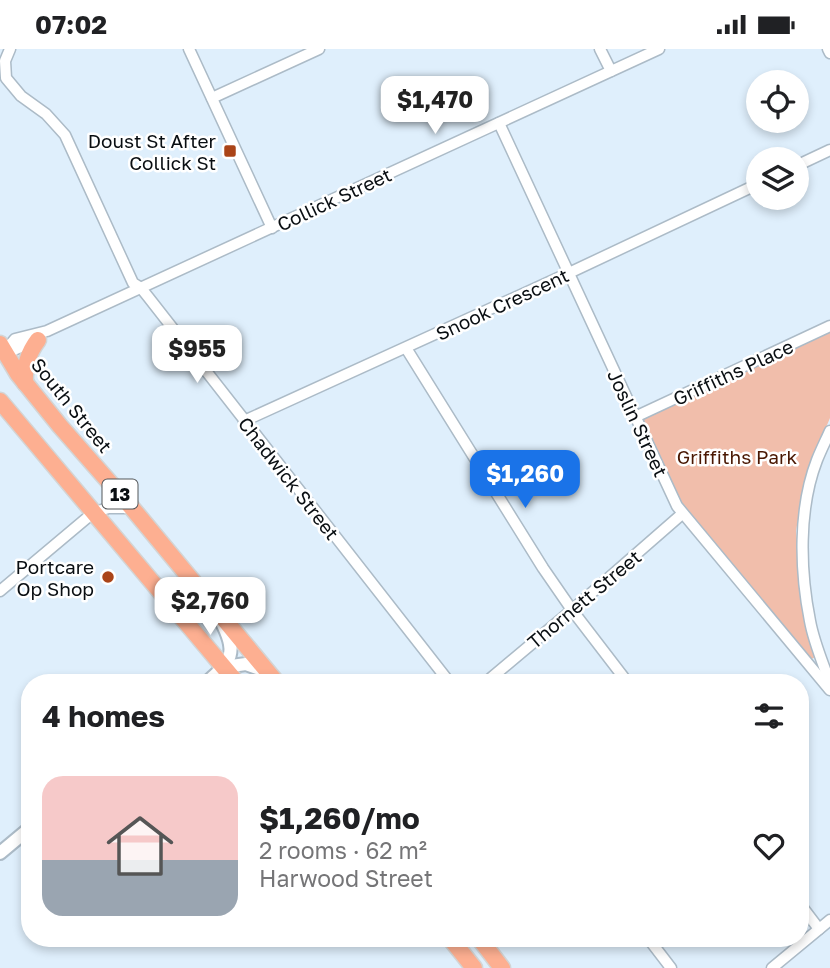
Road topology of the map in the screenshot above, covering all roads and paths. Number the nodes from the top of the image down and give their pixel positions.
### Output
1 (10, 49) edge
2 (190, 49) edge
3 (319, 49) edge
4 (600, 49) edge
5 (659, 49) edge
6 (611, 71) junction
7 (212, 98) junction
8 (499, 123) junction
9 (830, 150) edge
10 (809, 160) edge
11 (746, 190) edge
12 (272, 228) junction
13 (569, 273) junction
14 (141, 288) junction
15 (830, 326) edge
16 (42, 335) junction
17 (406, 348) junction
18 (1, 352) edge
19 (25, 383) junction
20 (0, 388) edge
21 (0, 401) edge
22 (12, 416) junction
23 (635, 417) junction
24 (244, 421) junction
25 (830, 431) edge
26 (132, 508) junction
27 (94, 512) junction
28 (682, 514) junction
29 (0, 591) edge
30 (214, 607) junction
31 (572, 610) junction
32 (224, 667) junction
33 (216, 674) edge
34 (230, 674) edge
35 (265, 674) edge
36 (270, 674) edge
37 (443, 674) edge
38 (496, 674) edge
39 (621, 674) edge
40 (830, 684) edge
41 (830, 690) edge
42 (21, 836) edge
43 (0, 853) edge
44 (809, 916) edge
45 (830, 920) edge
46 (819, 929) junction
47 (809, 937) edge
48 (459, 947) edge
49 (485, 947) edge
50 (655, 947) edge
51 (797, 947) edge
52 (474, 968) edge
53 (502, 968) edge
54 (671, 968) edge
55 (772, 968) edge

1 - 14 street, Chadwick Street
2 - 7 street
3 - 7 street
4 - 6 street
5 - 6 street, Collick Street
6 - 8 street, Collick Street
7 - 12 street
8 - 12 street, Collick Street
8 - 13 street, Joslin Street
9 - 10 street
11 - 13 street, Snook Crescent
12 - 14 street, Collick Street
13 - 17 street, Snook Crescent
13 - 23 street, Joslin Street
14 - 16 street, Collick Street
14 - 24 street, Chadwick Street
15 - 23 street, Griffiths Place
16 - 18 street, Collick Street
16 - 19 main road
17 - 24 street, Snook Crescent
17 - 31 street
18 - 19 main road, South Street / 13
19 - 26 main road, South Street / 13
20 - 22 main road
21 - 22 main road, 13
22 - 27 main road, 13
23 - 28 street, Joslin Street
24 - 37 street, Chadwick Street
25 - 40 street
26 - 27 street
26 - 30 main road, South Street / 13
27 - 29 street
27 - 32 main road, 13
28 - 31 street, Thornett Street
28 - 41 street, Joslin Street
30 - 32 street
30 - 36 main road, South Street / 13
31 - 38 street, Thornett Street
31 - 39 street
32 - 33 street
32 - 34 main road, 13
32 - 35 street
42 - 43 street
44 - 46 street
45 - 46 street
46 - 47 street
48 - 52 main road
49 - 53 main road
50 - 54 street
51 - 55 street

